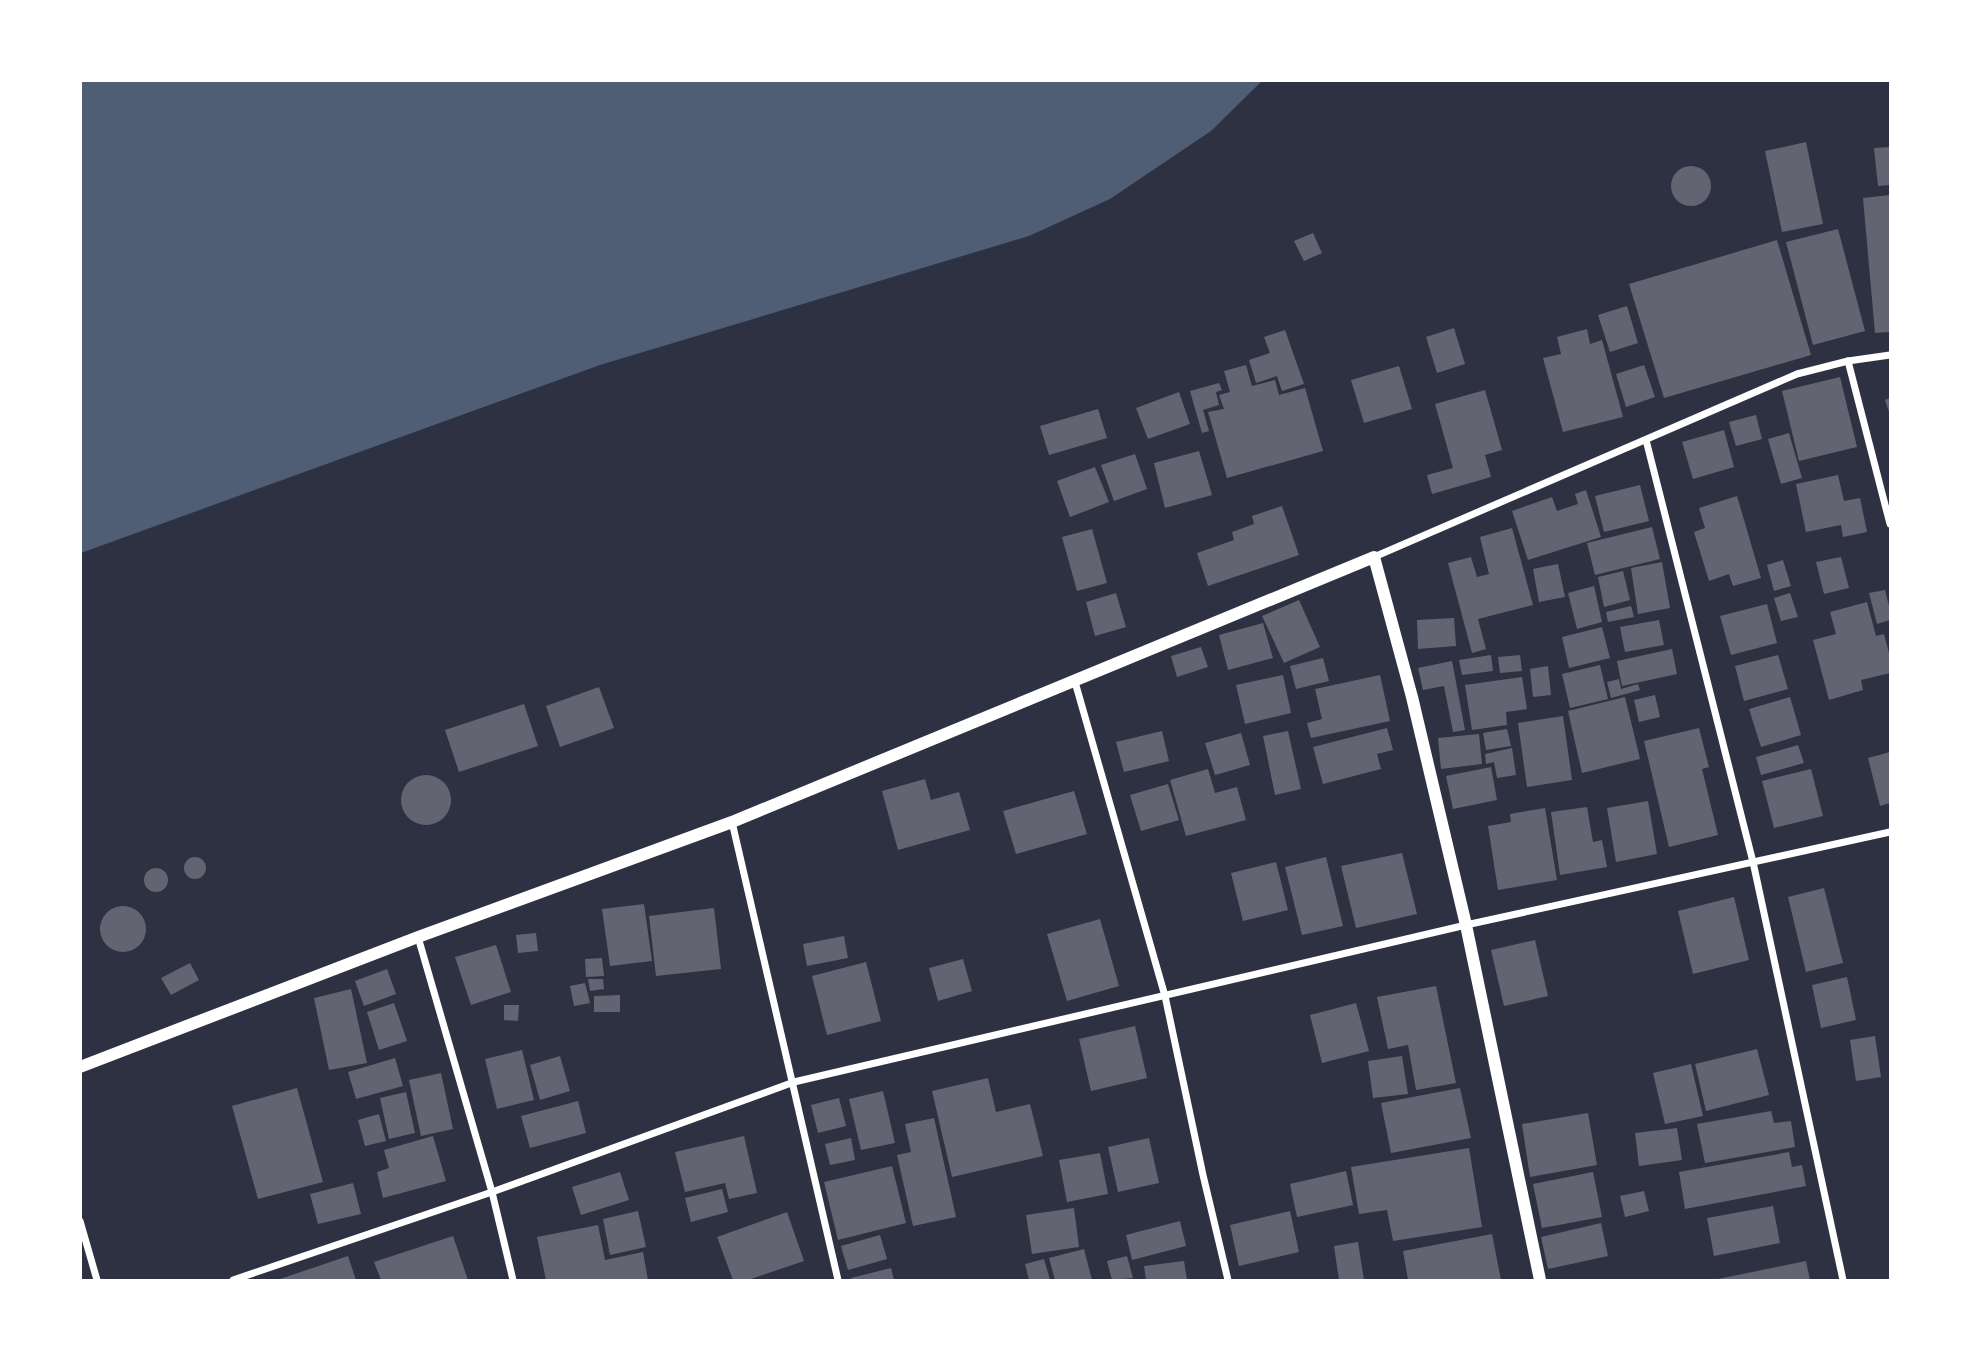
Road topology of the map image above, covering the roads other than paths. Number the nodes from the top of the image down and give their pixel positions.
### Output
1 (1891, 355) edge
2 (1848, 361) junction
3 (1646, 440) junction
4 (1891, 524) edge
5 (1374, 557) junction
6 (1075, 682) junction
7 (732, 822) junction
8 (1891, 832) edge
9 (1753, 862) junction
10 (1466, 925) junction
11 (418, 937) junction
12 (1165, 996) junction
13 (80, 1067) edge
14 (794, 1082) junction
15 (492, 1192) junction
16 (80, 1221) edge
17 (97, 1280) edge
18 (233, 1280) edge
19 (513, 1280) edge
20 (838, 1280) edge
21 (1228, 1280) edge
22 (1540, 1280) edge
23 (1843, 1280) edge

1 - 2 street
2 - 3 street
2 - 4 street
3 - 5 street
3 - 9 street
5 - 6 street
5 - 10 street
6 - 7 street
6 - 12 street
7 - 11 street
7 - 14 street
8 - 9 street
9 - 10 street
9 - 23 street
10 - 12 street
10 - 22 street
11 - 13 street
11 - 15 street
12 - 14 street
12 - 21 street
14 - 15 street
14 - 20 street
15 - 18 street
15 - 19 street
16 - 17 street

